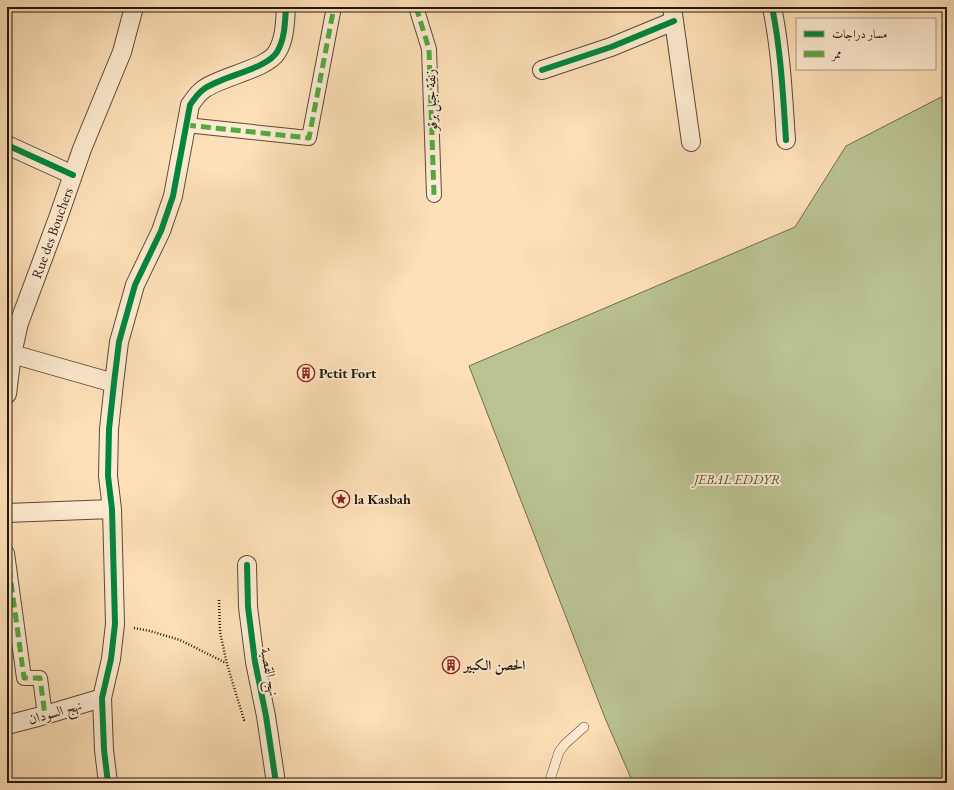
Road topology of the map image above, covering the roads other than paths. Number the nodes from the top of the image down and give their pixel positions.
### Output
1 (134, 7) edge
2 (286, 7) edge
3 (334, 7) edge
4 (416, 7) edge
5 (772, 7) edge
6 (673, 14) edge
7 (542, 70) dead end
8 (186, 125) junction
9 (786, 140) dead end
10 (691, 142) dead end
11 (7, 145) edge
12 (73, 175) junction
13 (434, 195) dead end
14 (13, 320) edge
15 (12, 354) junction
16 (114, 383) junction
17 (7, 394) edge
18 (112, 509) junction
19 (7, 513) edge
20 (7, 553) edge
21 (247, 565) dead end
22 (102, 698) junction
23 (45, 715) junction
24 (7, 724) edge
25 (584, 727) dead end
26 (108, 783) edge
27 (276, 783) edge
28 (549, 783) edge

1 - 12 street, Rue des Bouchers
2 - 8 street
3 - 8 street
4 - 13 street, زنقة جبل برقو
5 - 9 street
6 - 7 street
6 - 10 street
8 - 16 street
11 - 12 street
12 - 14 street, Rue des Bouchers
14 - 15 street, Rue des Bouchers
15 - 16 street
15 - 17 street, Rue des Bouchers
16 - 18 street
18 - 19 street
18 - 22 street
20 - 23 street
21 - 27 street, نهج القصبة
22 - 23 street, نهج السودان
22 - 26 street
23 - 24 street, نهج السودان
25 - 28 lane

